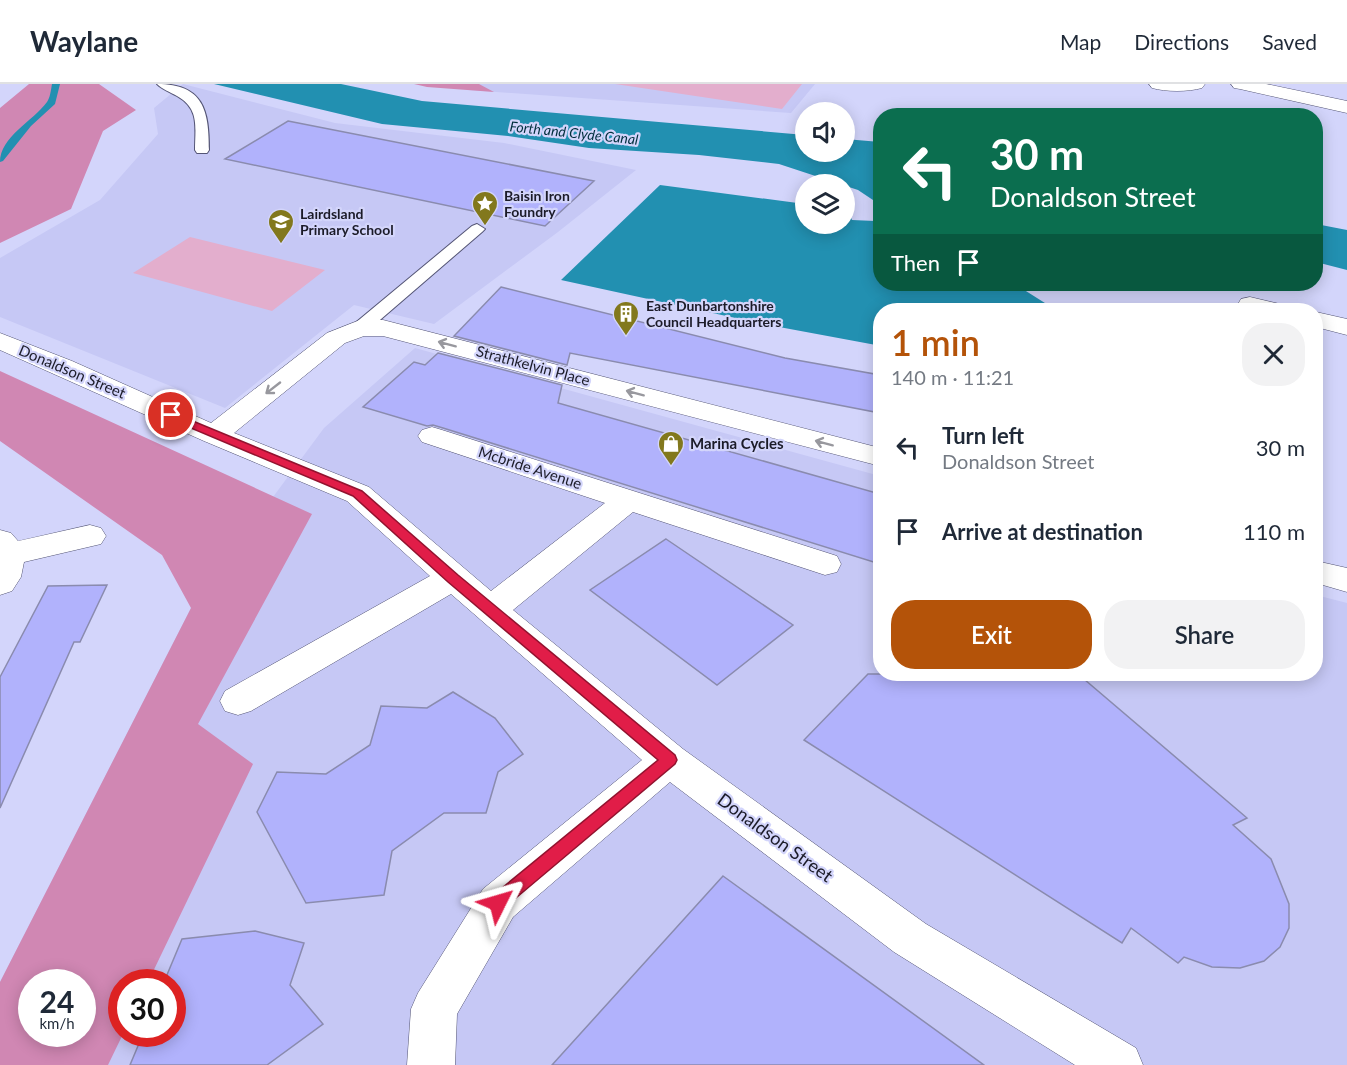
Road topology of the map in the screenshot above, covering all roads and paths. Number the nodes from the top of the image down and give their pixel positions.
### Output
1 (163, 84) edge
2 (1158, 84) edge
3 (1196, 84) edge
4 (1240, 84) edge
5 (1347, 107) edge
6 (202, 150) dead end
7 (477, 229) dead end
8 (1323, 322) edge
9 (1347, 327) edge
10 (360, 328) junction
11 (0, 341) edge
12 (214, 435) junction
13 (432, 436) dead end
14 (873, 456) edge
15 (629, 500) junction
16 (90, 536) dead end
17 (3, 559) edge
18 (825, 564) dead end
19 (1323, 574) edge
20 (453, 578) junction
21 (1347, 580) edge
22 (491, 609) junction
23 (238, 701) dead end
24 (669, 760) junction
25 (431, 1065) edge
26 (1119, 1065) edge

1 - 6 lane
2 - 3 street
4 - 5 street
7 - 10 lane
8 - 9 street
10 -> 12 street, Strathkelvin Place
14 -> 10 street, Strathkelvin Place
11 - 12 street, Donaldson Street
12 - 20 street, Donaldson Street
13 - 15 street, Mcbride Avenue
15 - 18 street, Mcbride Avenue
15 - 22 street
16 - 17 street
19 - 21 street
20 - 22 street, Donaldson Street
20 - 23 street
22 - 24 street, Donaldson Street
24 - 25 street
24 - 26 street, Donaldson Street

